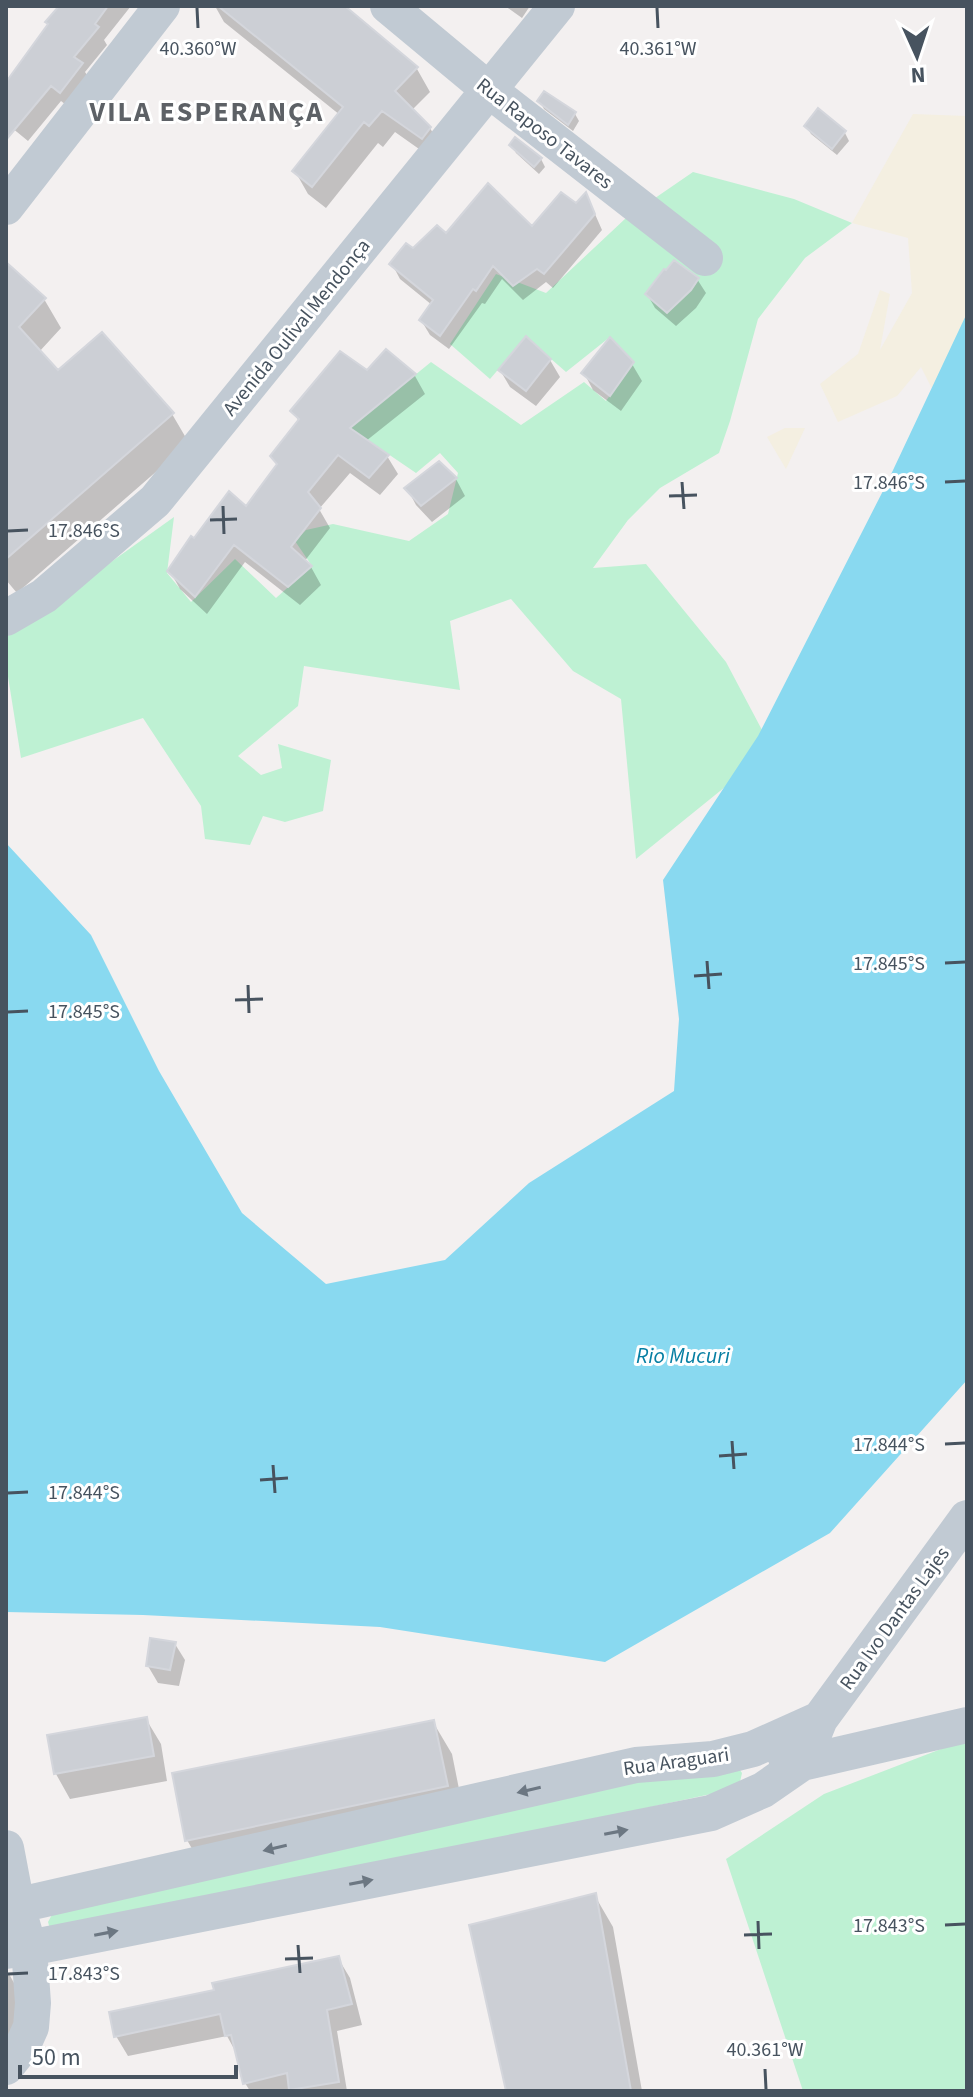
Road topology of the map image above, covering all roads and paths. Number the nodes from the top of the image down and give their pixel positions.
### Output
1 (162, 6) edge
2 (388, 6) edge
3 (557, 6) edge
4 (489, 90) junction
5 (6, 207) edge
6 (705, 258) dead end
7 (6, 618) edge
8 (967, 1518) edge
9 (956, 1540) edge
10 (820, 1719) junction
11 (967, 1725) edge
12 (753, 1749) junction
13 (802, 1763) junction
14 (6, 1848) edge
15 (12, 1907) edge
16 (18, 1949) edge
17 (6, 2067) edge

1 - 5 street
2 - 4 street, Rua Raposo Tavares
3 - 4 street, Avenida Oulival Mendonça
4 - 6 street, Rua Raposo Tavares
4 - 7 street, Avenida Oulival Mendonça
8 - 9 street, Rua Ivo Dantas Lajes
9 - 10 street, Rua Ivo Dantas Lajes
10 - 12 street, Rua Araguari
10 - 13 street
11 - 13 street
12 - 13 street
12 -> 15 street, Rua Araguari
16 -> 13 street
14 - 15 street
15 - 16 street
16 - 17 street

